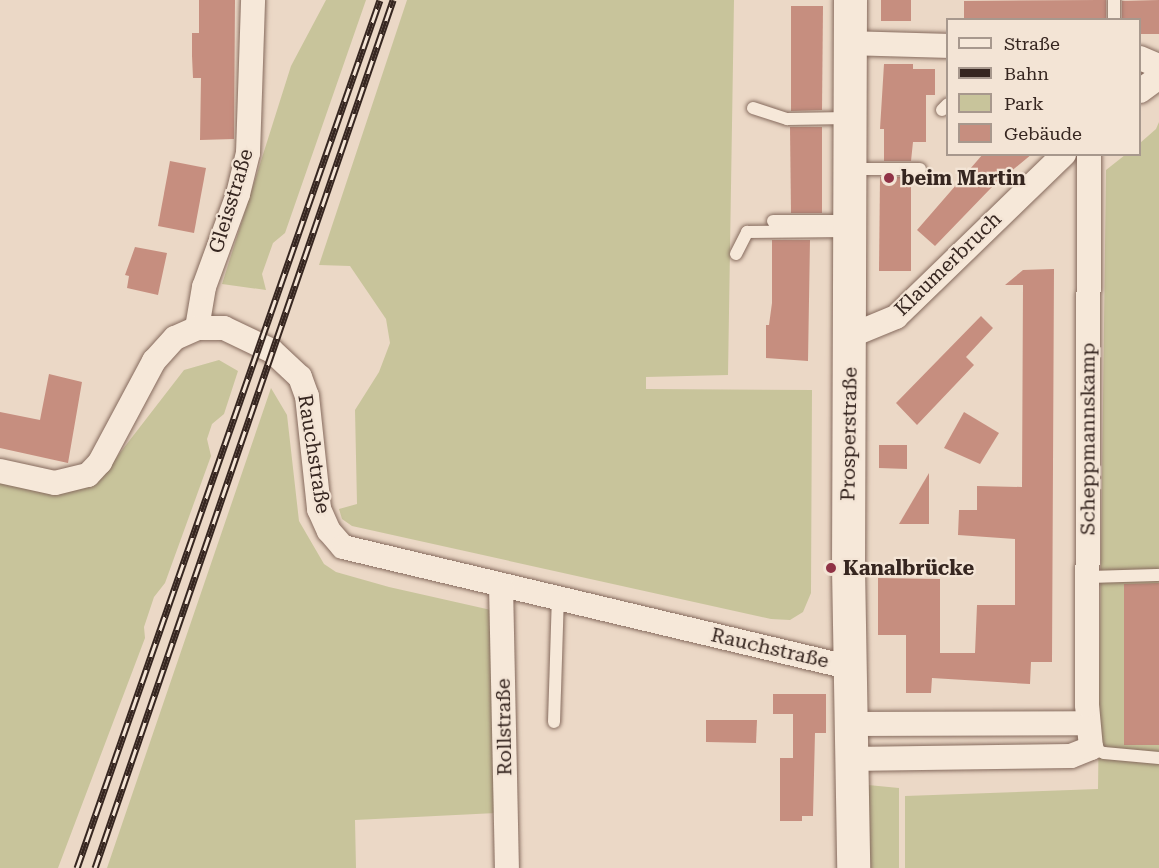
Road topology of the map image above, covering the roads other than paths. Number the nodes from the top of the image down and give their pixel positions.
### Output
1 (253, 0) edge
2 (850, 0) edge
3 (1114, 0) edge
4 (1114, 18) edge
5 (849, 43) junction
6 (946, 46) edge
7 (1141, 58) edge
8 (1159, 66) edge
9 (1159, 77) edge
10 (1141, 90) edge
11 (753, 108) dead end
12 (849, 118) junction
13 (1062, 156) edge
14 (1089, 156) edge
15 (920, 168) dead end
16 (850, 169) junction
17 (773, 221) dead end
18 (850, 226) junction
19 (736, 254) dead end
20 (197, 328) junction
21 (850, 336) junction
22 (0, 471) edge
23 (1159, 575) edge
24 (1087, 577) junction
25 (501, 585) junction
26 (558, 598) junction
27 (848, 667) junction
28 (554, 722) dead end
29 (1088, 723) junction
30 (848, 724) junction
31 (1091, 748) junction
32 (1159, 758) edge
33 (849, 759) junction
34 (507, 868) edge
35 (853, 868) edge

1 - 20 street, Gleisstraße
2 - 5 main road, Prosperstraße
3 - 4 lane
5 - 6 street
5 - 12 main road, Prosperstraße
7 - 8 street
9 - 10 street
11 - 12 lane
12 - 16 main road, Prosperstraße
13 - 21 street, Klaumerbruch
14 - 24 street, Scheppmannskamp
15 - 16 lane
16 - 18 main road, Prosperstraße
17 - 18 lane
18 - 19 lane
18 - 21 main road, Prosperstraße
20 - 22 street
20 - 25 street, Rauchstraße
21 - 27 main road, Prosperstraße
23 - 24 lane
24 - 29 street, Scheppmannskamp
25 - 26 street, Rauchstraße
25 - 34 street, Rollstraße
26 - 27 street, Rauchstraße
26 - 28 lane
27 - 30 main road, Prosperstraße
29 - 30 street
29 - 31 street, Scheppmannskamp
30 - 33 main road, Prosperstraße
31 - 32 lane
31 - 33 street
33 - 35 main road, Prosperstraße

